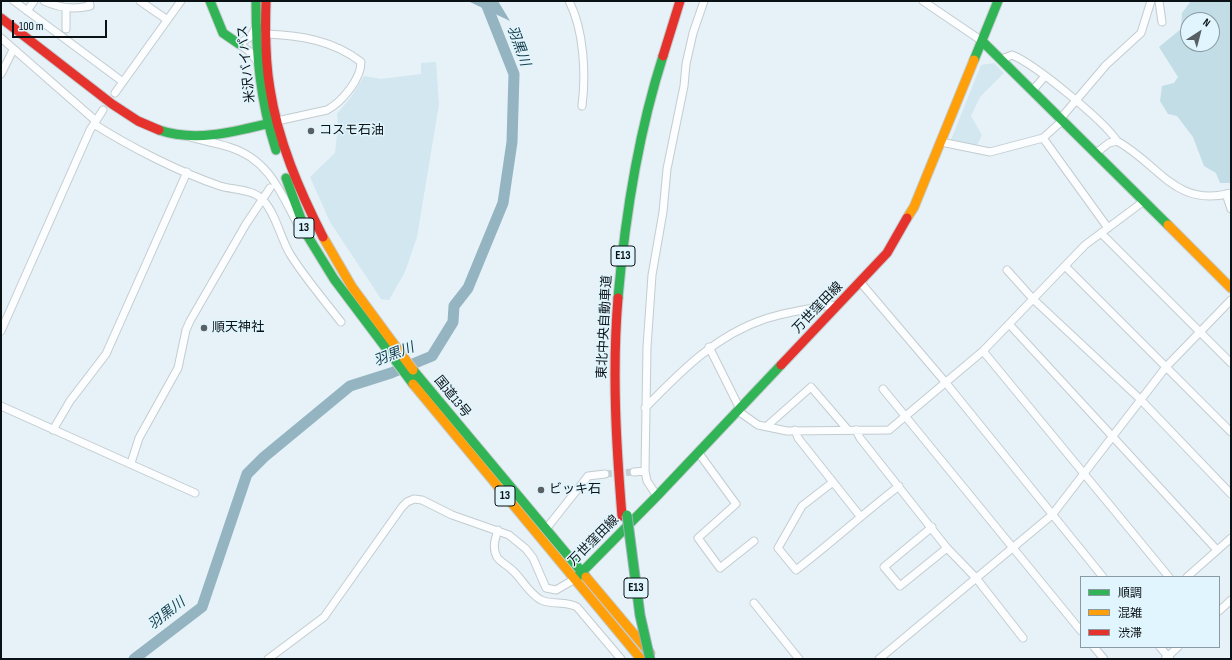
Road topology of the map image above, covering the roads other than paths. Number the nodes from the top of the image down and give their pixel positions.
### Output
1 (14, 1) edge
2 (34, 1) edge
3 (44, 1) edge
4 (90, 1) edge
5 (140, 1) edge
6 (181, 1) edge
7 (210, 1) edge
8 (256, 1) edge
9 (266, 1) edge
10 (569, 1) edge
11 (680, 1) edge
12 (688, 1) edge
13 (704, 1) edge
14 (923, 1) edge
15 (998, 1) edge
16 (1151, 1) edge
17 (1159, 1) edge
18 (66, 8) junction
19 (27, 11) junction
20 (1, 18) edge
21 (166, 19) junction
22 (1162, 22) dead end
23 (66, 29) dead end
24 (255, 29) junction
25 (264, 34) junction
26 (1, 38) edge
27 (982, 41) junction
28 (239, 44) junction
29 (13, 50) junction
30 (1002, 60) junction
31 (258, 63) junction
32 (1, 74) edge
33 (1045, 76) junction
34 (123, 82) junction
35 (1033, 90) junction
36 (115, 93) dead end
37 (1075, 100) junction
38 (582, 106) dead end
39 (103, 110) dead end
40 (1062, 119) junction
41 (95, 122) junction
42 (272, 122) junction
43 (181, 135) junction
44 (1043, 138) junction
45 (1117, 141) junction
46 (941, 142) junction
47 (1096, 153) junction
48 (187, 172) junction
49 (270, 188) dead end
50 (1229, 194) edge
51 (262, 199) junction
52 (1144, 201) junction
53 (1231, 209) edge
54 (1108, 228) junction
55 (1101, 233) junction
56 (313, 246) junction
57 (1065, 266) junction
58 (1007, 270) dead end
59 (860, 283) junction
60 (1231, 288) edge
61 (1033, 299) junction
62 (1231, 300) edge
63 (838, 306) junction
64 (367, 318) junction
65 (341, 322) dead end
66 (1009, 324) junction
67 (1, 331) edge
68 (1199, 331) junction
69 (709, 347) junction
70 (983, 351) junction
71 (1231, 363) edge
72 (1166, 367) junction
73 (946, 382) junction
74 (883, 389) dead end
75 (1140, 399) junction
76 (1, 406) edge
77 (645, 408) junction
78 (739, 410) junction
79 (440, 411) junction
80 (904, 416) junction
81 (767, 426) junction
82 (53, 430) junction
83 (794, 430) junction
84 (852, 430) junction
85 (1231, 432) edge
86 (1112, 435) junction
87 (698, 452) junction
88 (131, 463) junction
89 (645, 471) junction
90 (634, 472) tunnel mouth
91 (1084, 473) junction
92 (605, 474) tunnel mouth
93 (833, 482) junction
94 (899, 486) junction
95 (195, 493) dead end
96 (1231, 494) edge
97 (656, 496) junction
98 (1052, 515) junction
99 (624, 516) junction
100 (860, 516) junction
101 (932, 527) junction
102 (546, 529) junction
103 (498, 530) junction
104 (1231, 538) edge
105 (754, 541) dead end
106 (947, 548) junction
107 (1013, 548) junction
108 (1217, 550) junction
109 (582, 572) junction
110 (1102, 576) edge
111 (1168, 576) edge
112 (1188, 576) edge
113 (976, 578) junction
114 (575, 579) junction
115 (1231, 600) edge
116 (754, 603) dead end
117 (1220, 610) edge
118 (1080, 630) edge
119 (1023, 638) dead end
120 (1095, 648) edge
121 (1161, 648) edge
122 (1177, 648) edge
123 (1168, 658) edge
124 (268, 659) edge
125 (621, 659) edge
126 (642, 659) edge
127 (650, 659) edge
128 (655, 659) edge
129 (798, 659) edge
130 (879, 659) edge
131 (1104, 659) edge

1 - 19 street
2 - 19 street
3 - 18 street
4 - 18 street
5 - 21 street
6 - 21 street
7 - 28 main road
8 - 24 main road, 米沢バイパス / 13
9 - 25 main road, 米沢バイパス / 13
10 - 38 street
11 - 99 main road, 東北中央自動車道 / E13
12 - 99 main road, 東北中央自動車道 / E13
13 - 77 street
14 - 27 street
15 - 27 main road, 万世窪田線
16 - 37 street
17 - 22 street
18 - 23 street
19 - 34 street
20 - 43 main road
21 - 34 street
24 - 28 street
24 - 31 main road, 米沢バイパス / 13
25 - 42 main road, 米沢バイパス / 13
25 - 42 street
26 - 29 street
27 - 30 main road
27 - 46 main road, 万世窪田線
28 - 31 street
29 - 32 street
29 - 41 street
30 - 33 street
30 - 35 main road
31 - 42 main road, 米沢バイパス / 13
33 - 35 street
33 - 37 street
34 - 36 street
35 - 40 main road
37 - 40 street
37 - 45 street
39 - 41 street
40 - 44 street
40 - 47 main road
41 - 48 street
41 - 67 street
42 - 43 main road
42 - 56 main road, 国道13号 / 13
42 - 64 main road, 国道13号 / 13
43 - 56 street
44 - 46 street
44 - 54 street
45 - 47 street
45 - 50 street
46 - 59 main road, 万世窪田線
47 - 52 main road
48 - 51 street
48 - 82 street
49 - 51 street
50 - 53 street
51 - 65 street
51 - 88 street
52 - 54 street
52 - 60 main road
54 - 55 street
55 - 57 street
55 - 68 street
56 - 64 main road, 国道13号 / 13
57 - 61 street
57 - 72 street
58 - 61 street
59 - 63 main road, 万世窪田線
59 - 73 street
61 - 66 street
61 - 75 street
62 - 68 street
63 - 69 street
63 - 78 main road, 万世窪田線
64 - 79 main road, 国道13号 / 13
66 - 70 street
66 - 86 street
68 - 71 street
68 - 72 street
69 - 77 street
69 - 78 street
70 - 73 street
70 - 91 street
72 - 75 street
72 - 85 street
73 - 80 street
73 - 98 street
74 - 80 street
75 - 86 street
75 - 96 street
76 - 82 street
77 - 89 street
78 - 81 street
78 - 87 main road, 万世窪田線
79 - 102 main road, 国道13号 / 13
79 - 114 main road, 国道13号 / 13
80 - 84 street
80 - 107 street
81 - 83 street
81 - 84 street
82 - 88 street
83 - 84 street
83 - 93 street
84 - 94 street
86 - 91 street
86 - 108 street
87 - 97 main road, 万世窪田線
87 - 105 street
88 - 95 street
89 - 90 street
89 - 97 street
91 - 98 street
91 - 111 street
92 - 102 street
93 - 100 street
93 - 100 street
94 - 100 street
94 - 101 street
97 - 109 main road, 万世窪田線
98 - 107 street
98 - 110 street
99 - 126 main road, 東北中央自動車道 / E13
99 - 127 main road, 東北中央自動車道 / E13, bridge
101 - 106 street
101 - 106 street
102 - 109 main road, 国道13号 / 13
103 - 114 street
103 - 124 street
103 - 125 street
104 - 108 street
106 - 113 street
107 - 113 street
107 - 118 street
108 - 112 street
109 - 114 main road, 万世窪田線
109 - 128 main road, 国道13号 / 13
113 - 119 street
113 - 130 street
114 - 126 main road, 国道13号 / 13
115 - 117 street
116 - 129 street
120 - 131 street
121 - 123 street
122 - 123 street

